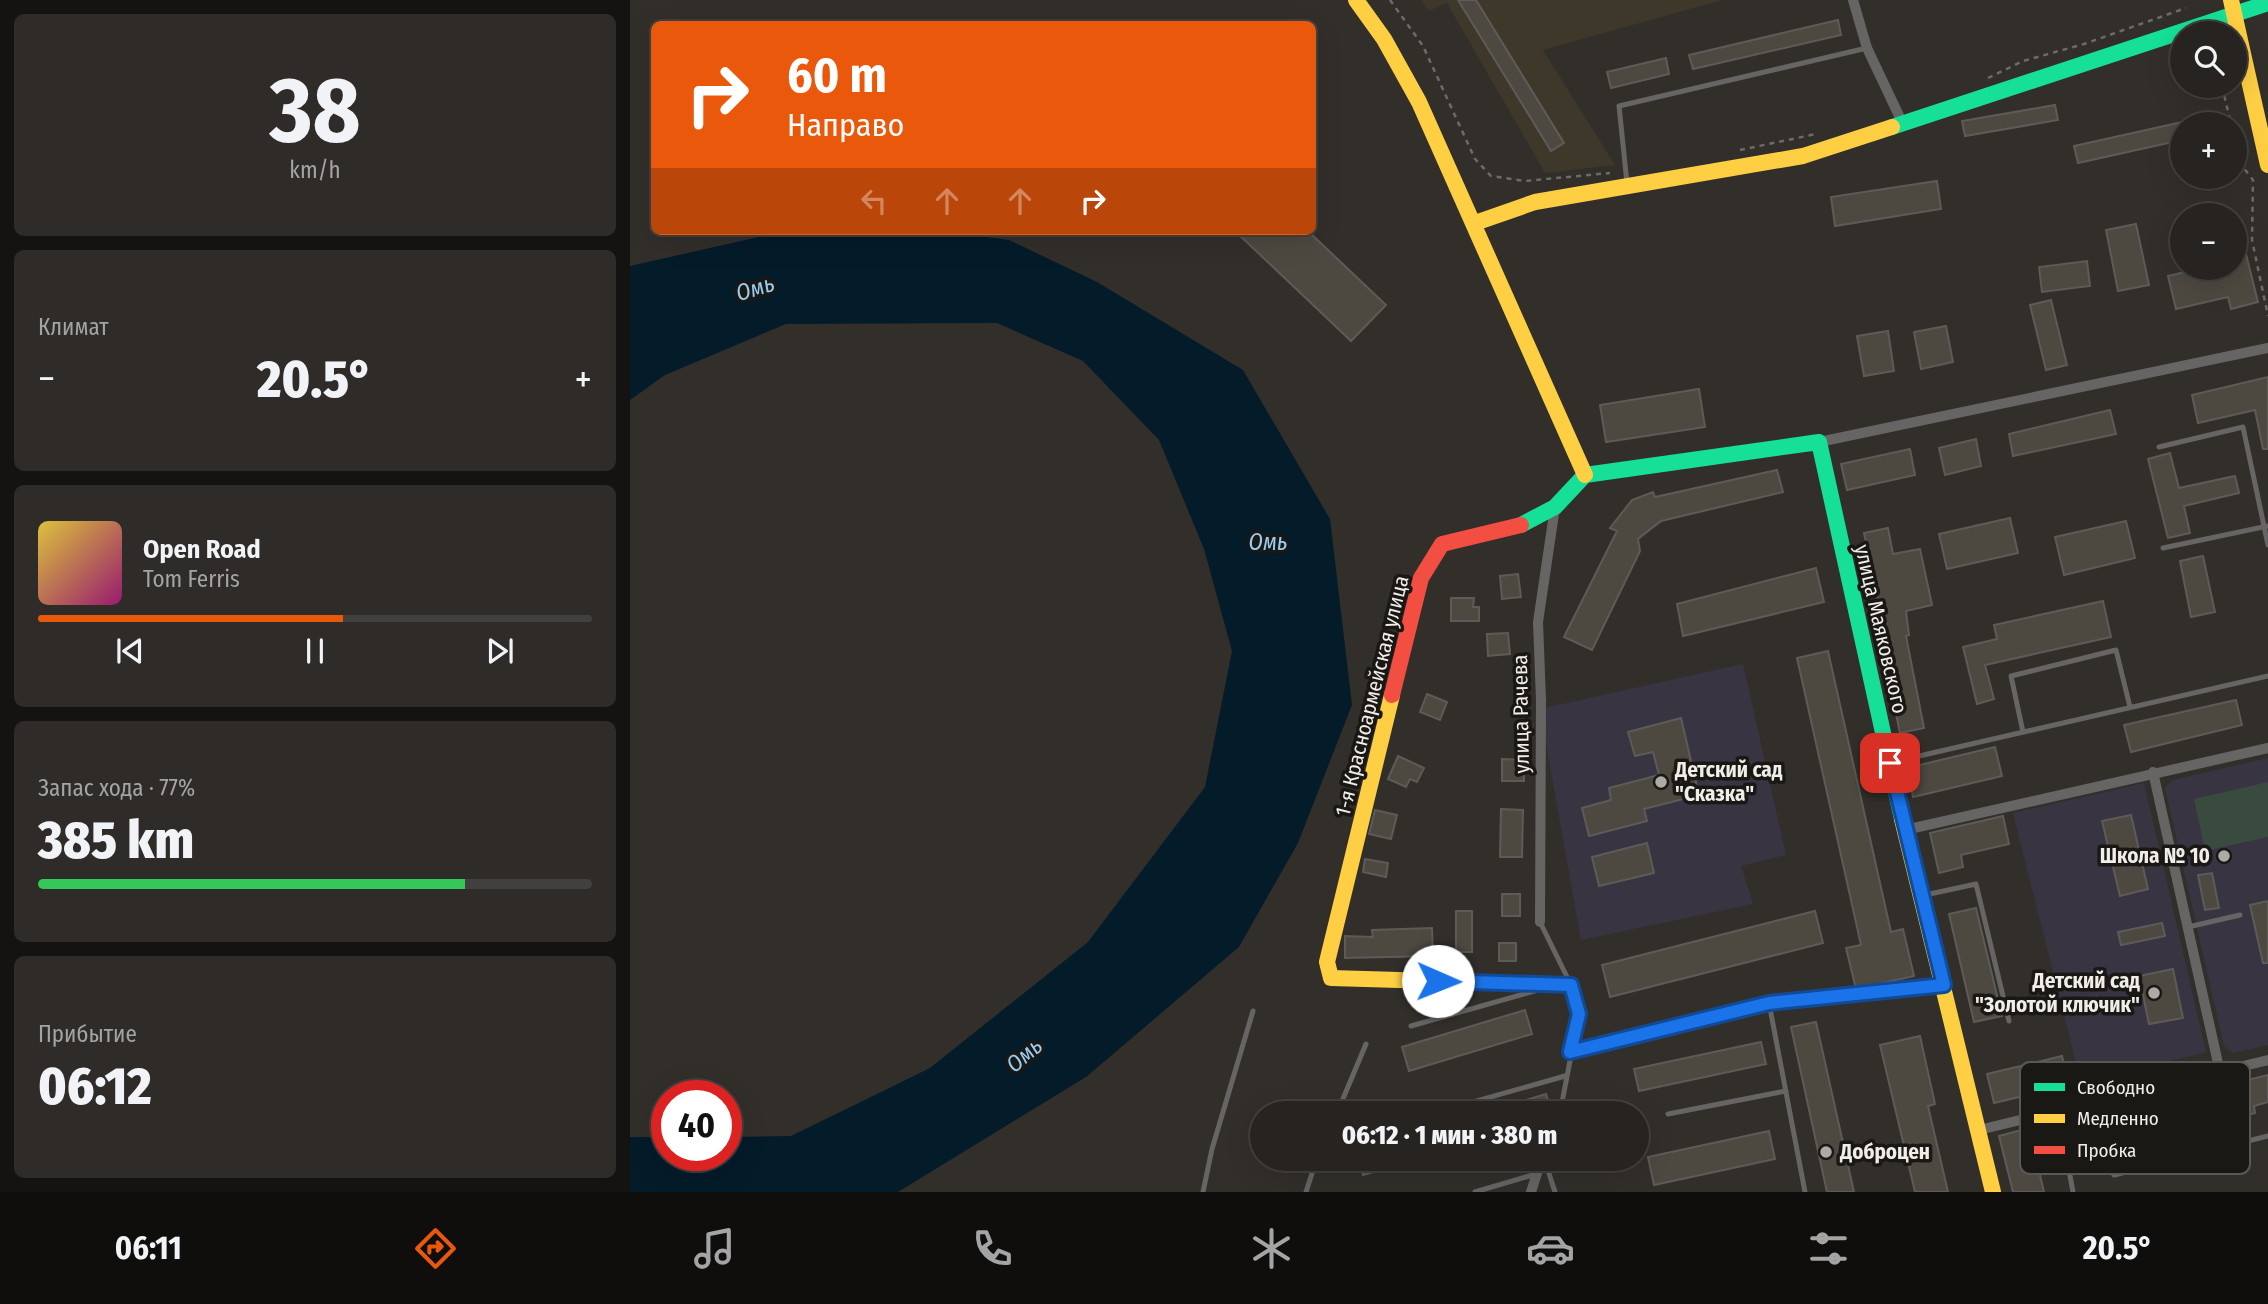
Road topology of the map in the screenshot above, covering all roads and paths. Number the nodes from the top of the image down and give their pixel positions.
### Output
1 (1356, 0) edge
2 (1390, 0) edge
3 (1853, 0) edge
4 (2268, 3) edge
5 (2233, 6) edge
6 (2186, 8) dead end
7 (1867, 48) junction
8 (1984, 80) dead end
9 (1902, 122) junction
10 (1819, 134) dead end
11 (1740, 150) dead end
12 (2268, 165) edge
13 (2247, 172) edge
14 (1627, 179) junction
15 (1475, 223) junction
16 (2268, 316) edge
17 (2268, 348) edge
18 (1819, 442) junction
19 (2159, 447) dead end
20 (1585, 475) junction
21 (1555, 507) junction
22 (2266, 526) edge
23 (2268, 545) edge
24 (2162, 548) dead end
25 (2268, 676) edge
26 (2130, 707) junction
27 (2023, 732) junction
28 (2268, 748) edge
29 (1890, 763) junction
30 (2153, 772) junction
31 (1905, 830) junction
32 (1922, 896) junction
33 (2241, 915) dead end
34 (1540, 922) joint
35 (2188, 927) junction
36 (1565, 985) junction
37 (1944, 985) junction
38 (1769, 1003) junction
39 (1253, 1011) dead end
40 (2009, 1021) dead end
41 (1410, 1026) dead end
42 (1366, 1044) dead end
43 (1570, 1052) junction
44 (2268, 1060) edge
45 (2218, 1062) edge
46 (2250, 1064) edge
47 (1566, 1076) junction
48 (1786, 1091) junction
49 (1342, 1101) edge
50 (1477, 1101) edge
51 (1562, 1101) edge
52 (1668, 1114) dead end
53 (2020, 1120) edge
54 (1979, 1130) junction
55 (2268, 1136) edge
56 (2250, 1141) edge
57 (1313, 1171) edge
58 (1537, 1171) edge
59 (1548, 1171) edge
60 (1536, 1174) junction
61 (2070, 1174) edge
62 (2118, 1174) edge
63 (2114, 1175) dead end
64 (1203, 1192) edge
65 (1306, 1192) edge
66 (1475, 1192) edge
67 (1531, 1192) edge
68 (1555, 1192) edge
69 (1805, 1192) edge
70 (1993, 1192) edge
71 (2073, 1192) edge

1 - 15 street
2 - 14 path
3 - 7 street
4 - 5 street
5 - 9 street
5 - 12 street
6 - 8 path
7 - 9 street
7 - 14 lane
9 - 14 street
10 - 11 path
13 - 16 path
14 - 15 street
15 - 20 street
17 - 18 street
18 - 20 street
18 - 29 street, улица Маяковского
19 - 22 lane
20 - 21 street, 1-я Красноармейская улица
21 - 34 street, улица Рачева
21 - 36 street, 1-я Красноармейская улица
22 - 23 lane
22 - 24 lane
25 - 26 lane
26 - 27 lane
26 - 27 lane
27 - 29 lane
28 - 30 street
29 - 31 street, улица Маяковского
30 - 31 street
30 - 35 street
31 - 32 street, улица Маяковского
32 - 37 street, улица Маяковского
32 - 40 lane
33 - 35 lane
34 - 36 lane
35 - 45 street
36 - 41 lane
36 - 43 lane
37 - 38 lane
37 - 54 street, улица Маяковского
38 - 43 lane
38 - 48 lane
39 - 64 lane
42 - 49 lane
43 - 47 lane
44 - 46 street
47 - 50 lane
47 - 51 lane
48 - 52 lane
48 - 69 lane
53 - 54 street
54 - 70 street, улица Маяковского
55 - 56 lane
57 - 65 lane
58 - 60 street
59 - 68 lane
60 - 66 lane
60 - 67 street
61 - 71 lane
62 - 63 lane

